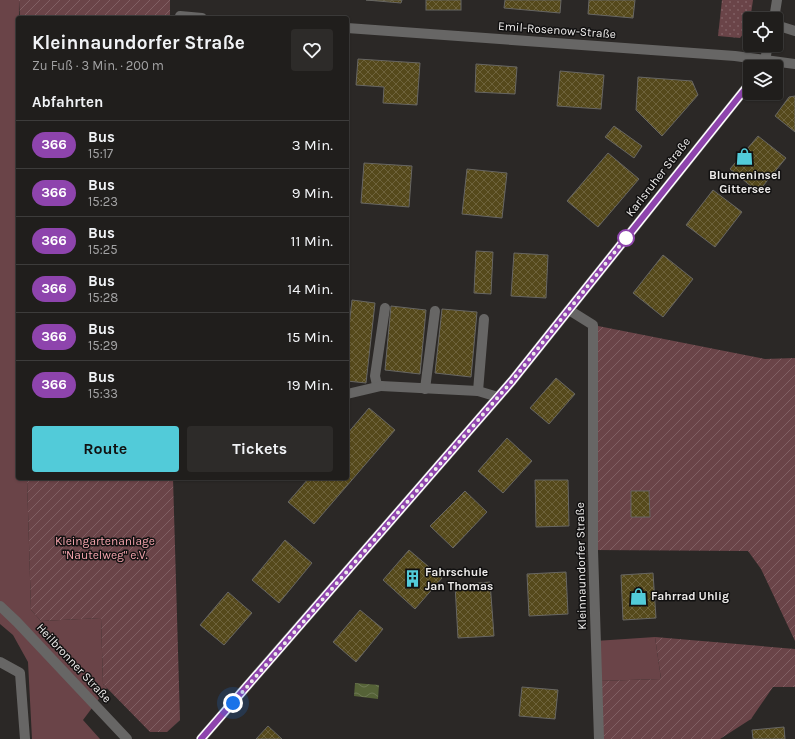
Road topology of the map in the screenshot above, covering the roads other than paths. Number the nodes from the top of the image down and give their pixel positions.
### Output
1 (777, 0) edge
2 (775, 12) edge
3 (783, 27) edge
4 (349, 28) edge
5 (795, 31) edge
6 (743, 61) edge
7 (783, 64) edge
8 (795, 64) edge
9 (743, 92) edge
10 (384, 308) dead end
11 (569, 310) junction
12 (435, 311) dead end
13 (484, 319) dead end
14 (381, 386) junction
15 (425, 389) junction
16 (478, 391) junction
17 (349, 394) edge
18 (498, 398) junction
19 (0, 606) edge
20 (0, 662) edge
21 (25, 739) edge
22 (127, 739) edge
23 (201, 739) edge
24 (599, 739) edge

1 - 2 street
3 - 5 street
4 - 6 street, Emil-Rosenow-Straße
7 - 8 street, Emil-Rosenow-Straße
9 - 11 street, Karlsruher Straße
10 - 14 street
11 - 18 street, Karlsruher Straße
11 - 24 street, Kleinnaundorfer Straße
12 - 15 street
13 - 16 street
14 - 15 street
14 - 17 street
15 - 16 street
16 - 18 street
18 - 23 street, Karlsruher Straße
19 - 22 street, Heilbronner Straße
20 - 21 street

